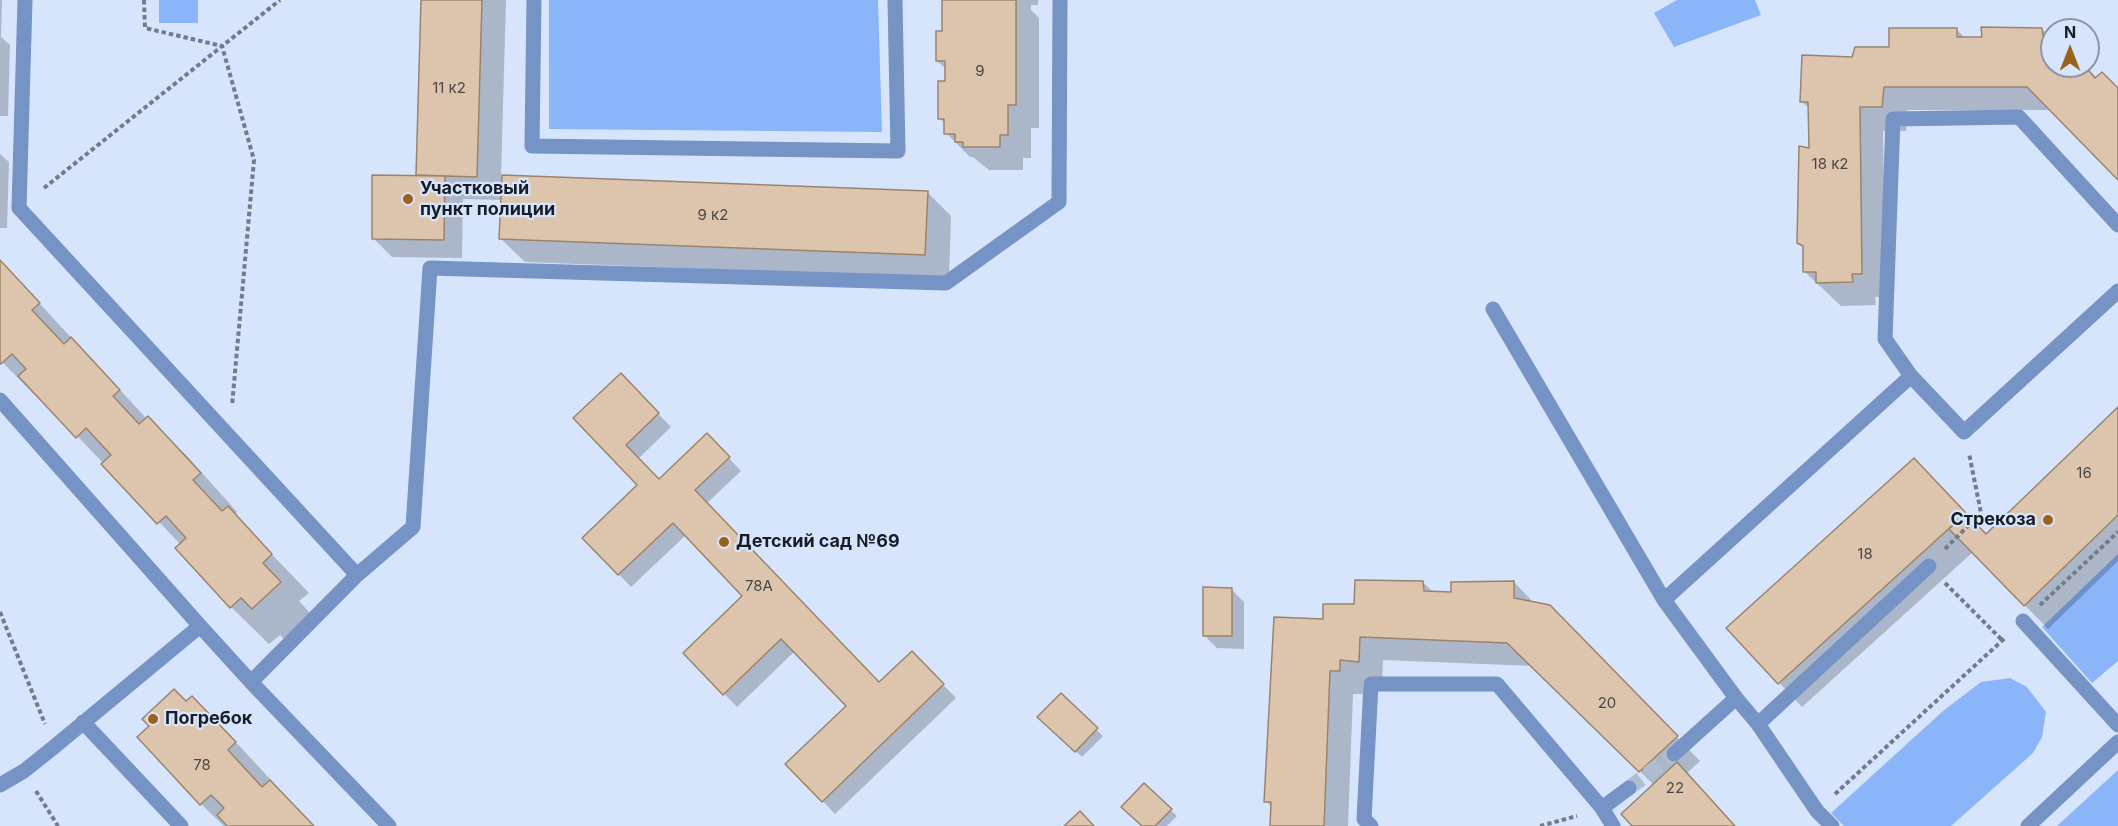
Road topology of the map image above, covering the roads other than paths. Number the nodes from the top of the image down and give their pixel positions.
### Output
1 (26, 0) edge
2 (534, 0) edge
3 (895, 0) edge
4 (1060, 0) edge
5 (2118, 225) edge
6 (2118, 291) edge
7 (1493, 309) dead end
8 (1911, 375) junction
9 (0, 400) edge
10 (1929, 566) road end
11 (357, 575) junction
12 (1664, 600) junction
13 (2023, 621) road end
14 (200, 626) junction
15 (251, 682) junction
16 (1736, 698) junction
17 (83, 722) junction
18 (1758, 724) junction
19 (2118, 724) edge
20 (2118, 742) edge
21 (1674, 754) tunnel mouth
22 (0, 785) edge
23 (1629, 788) tunnel mouth
24 (1602, 808) junction
25 (181, 826) edge
26 (389, 826) edge
27 (1371, 826) edge
28 (1613, 826) edge
29 (1832, 826) edge
30 (2028, 826) edge

1 - 11 street
2 - 3 street
4 - 11 street
5 - 8 street
6 - 8 street
7 - 12 street
8 - 12 street
9 - 14 street
10 - 18 street
11 - 15 street
12 - 16 street
13 - 19 street
14 - 15 street
14 - 17 street
15 - 26 street
16 - 18 street
16 - 21 street
17 - 22 street
17 - 25 street
18 - 29 street
20 - 30 street
23 - 24 street
24 - 27 street
24 - 28 street

